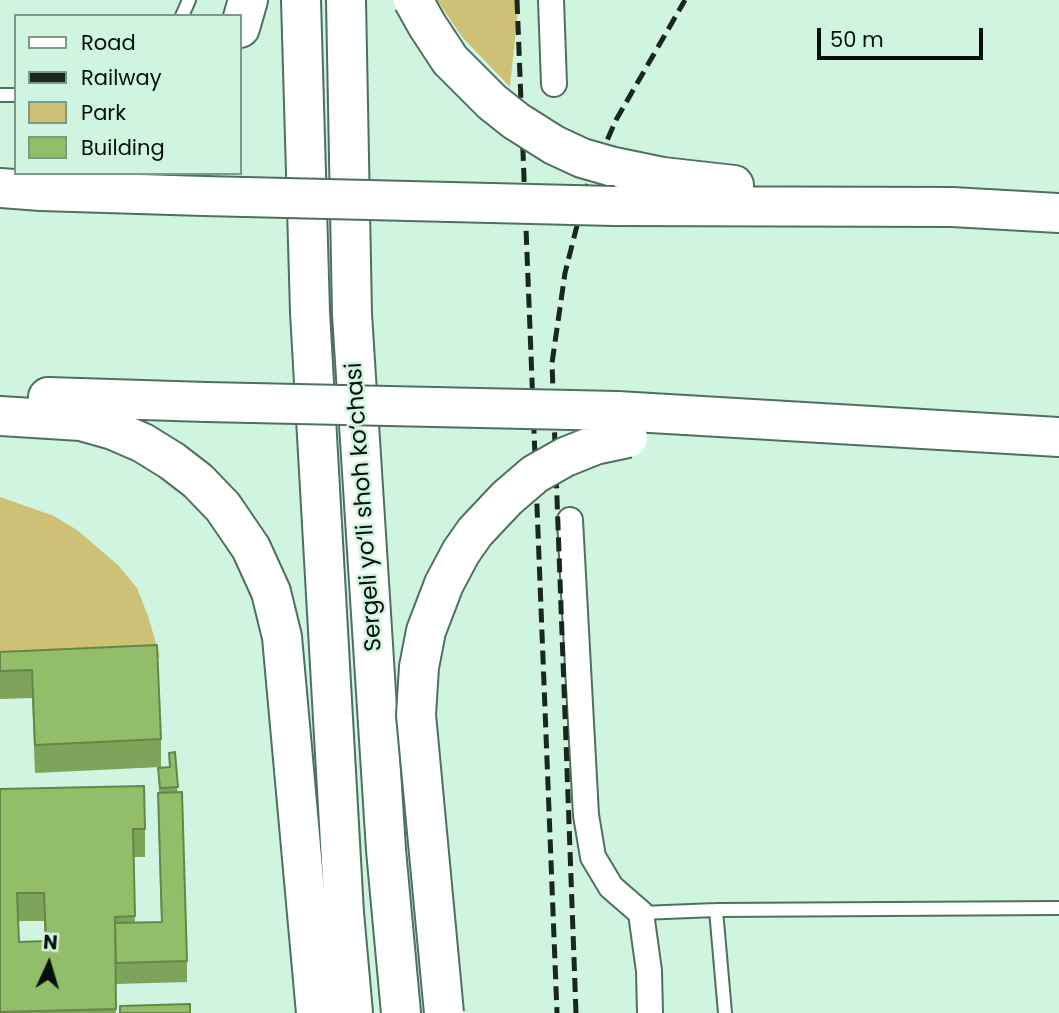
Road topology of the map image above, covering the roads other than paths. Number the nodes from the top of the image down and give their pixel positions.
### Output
1 (248, 0) edge
2 (301, 0) edge
3 (346, 0) edge
4 (413, 0) edge
5 (551, 0) edge
6 (242, 21) edge
7 (554, 84) dead end
8 (0, 188) edge
9 (952, 208) junction
10 (1059, 213) edge
11 (0, 396) edge
12 (0, 416) edge
13 (623, 425) junction
14 (1059, 438) edge
15 (570, 520) dead end
16 (1059, 908) edge
17 (716, 910) junction
18 (641, 913) junction
19 (316, 1013) edge
20 (353, 1013) edge
21 (401, 1013) edge
22 (444, 1013) edge
23 (650, 1013) edge
24 (725, 1013) edge

1 - 6 main road
2 - 20 main road, Sergeli yo‘li shoh ko‘chasi
3 - 21 main road, Sergeli yo‘li shoh ko‘chasi
4 - 9 main road, bridge
5 - 7 street
8 - 9 main road, bridge
9 - 10 main road
11 - 13 main road, bridge
12 - 19 main road
13 - 14 main road
13 - 22 main road, bridge
15 - 18 street
16 - 17 lane
17 - 18 lane
17 - 24 lane
18 - 23 street

